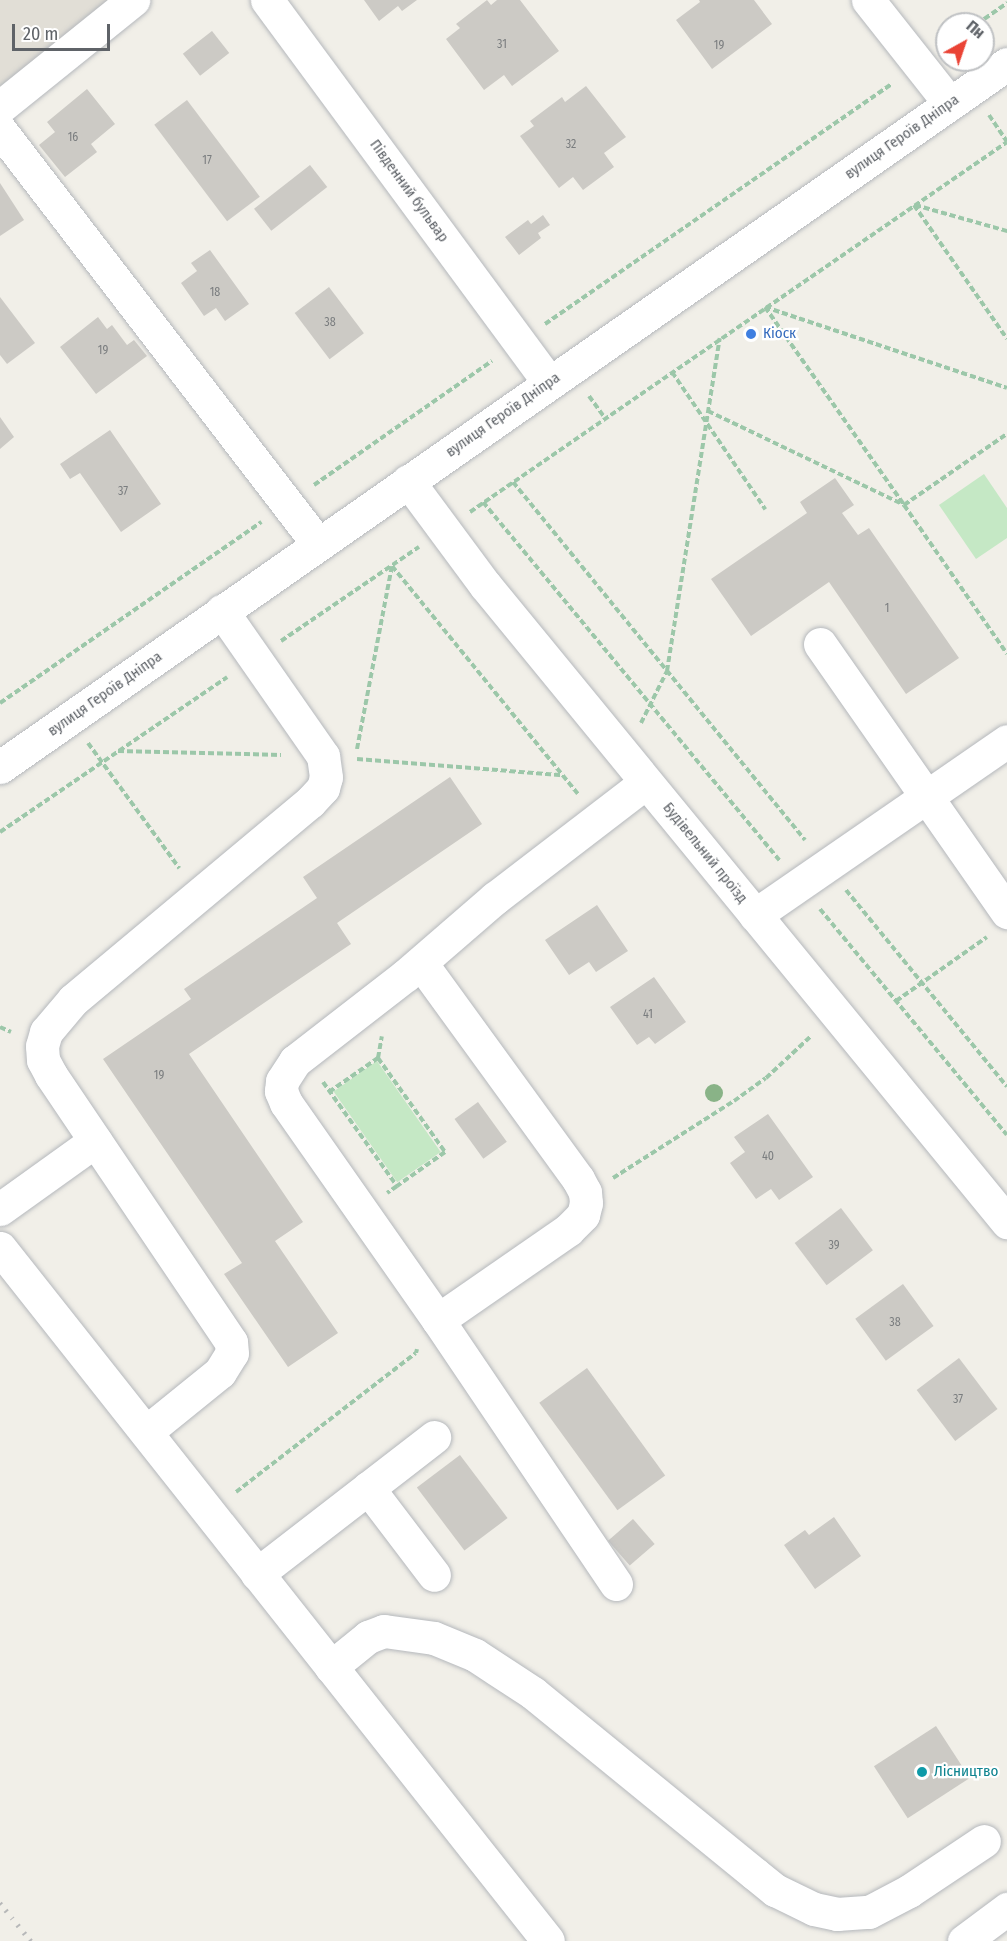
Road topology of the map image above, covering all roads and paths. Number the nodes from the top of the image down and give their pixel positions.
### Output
1 (133, 0) edge
2 (267, 0) edge
3 (868, 0) edge
4 (1007, 3) edge
5 (994, 12) edge
6 (1007, 64) edge
7 (919, 66) junction
8 (950, 104) junction
9 (0, 107) edge
10 (0, 130) edge
11 (1007, 142) edge
12 (914, 205) junction
13 (1007, 231) edge
14 (765, 307) junction
15 (720, 338) junction
16 (1007, 339) edge
17 (520, 342) junction
18 (672, 372) junction
19 (549, 382) junction
20 (1007, 388) edge
21 (708, 411) junction
22 (706, 423) junction
23 (1007, 434) edge
24 (408, 481) junction
25 (513, 482) junction
26 (483, 502) junction
27 (286, 504) junction
28 (904, 505) junction
29 (765, 509) dead end
30 (467, 514) dead end
31 (425, 543) dead end
32 (318, 544) junction
33 (392, 566) junction
34 (222, 611) junction
35 (820, 644) dead end
36 (1007, 654) edge
37 (255, 658) junction
38 (666, 670) junction
39 (0, 702) edge
40 (650, 704) junction
41 (70, 718) junction
42 (1007, 741) edge
43 (624, 756) junction
44 (355, 759) dead end
45 (102, 762) junction
46 (0, 767) edge
47 (646, 782) junction
48 (927, 797) junction
49 (598, 818) junction
50 (0, 832) edge
51 (826, 865) junction
52 (799, 884) junction
53 (198, 895) junction
54 (755, 915) junction
55 (998, 924) edge
56 (421, 963) junction
57 (922, 982) junction
58 (896, 1001) junction
59 (838, 1016) junction
60 (303, 1054) junction
61 (378, 1058) dead end
62 (1007, 1087) edge
63 (1007, 1135) edge
64 (95, 1141) junction
65 (397, 1186) junction
66 (585, 1192) junction
67 (0, 1209) edge
68 (362, 1211) junction
69 (1007, 1221) edge
70 (0, 1248) edge
71 (438, 1320) junction
72 (146, 1432) junction
73 (434, 1437) dead end
74 (368, 1488) junction
75 (209, 1513) junction
76 (257, 1574) junction
77 (434, 1575) dead end
78 (616, 1584) dead end
79 (331, 1667) junction
80 (984, 1841) dead end
81 (1007, 1909) edge
82 (548, 1941) edge
83 (964, 1941) edge

1 - 9 street
2 - 17 street, Південний бульвар
3 - 7 street
4 - 5 path
6 - 8 street, вулиця Героїв Дніпра
7 - 8 street
7 - 17 path
8 - 19 street, вулиця Героїв Дніпра
10 - 27 street
11 - 12 path
12 - 13 path
12 - 14 path
12 - 16 path
14 - 15 path
14 - 20 path
14 - 28 path
15 - 18 path
15 - 21 path
17 - 19 street, Південний бульвар
17 - 27 path
18 - 22 path
18 - 25 path
19 - 24 street, вулиця Героїв Дніпра
21 - 22 path
21 - 28 path
22 - 29 path
22 - 38 path
23 - 28 path
24 - 32 street, вулиця Героїв Дніпра
24 - 43 street, Будівельний проїзд
25 - 26 path
25 - 38 path
26 - 30 path
26 - 40 path
27 - 32 street
27 - 39 path
28 - 36 path
31 - 33 path
32 - 34 street, вулиця Героїв Дніпра
33 - 37 path
33 - 44 path
33 - 49 path
34 - 37 street
34 - 41 street, вулиця Героїв Дніпра
35 - 48 street
37 - 45 path
37 - 53 street
38 - 40 path
38 - 51 path
40 - 43 path
40 - 52 path
41 - 45 path
41 - 46 street, вулиця Героїв Дніпра
42 - 48 street
43 - 47 street, Будівельний проїзд
45 - 50 path
45 - 53 path
47 - 49 street
47 - 54 street, Будівельний проїзд
48 - 51 street
48 - 55 street
49 - 56 street
51 - 52 street
51 - 57 path
52 - 54 street
52 - 58 path
53 - 64 street
54 - 59 street, Будівельний проїзд
55 - 57 path
56 - 60 street
56 - 66 street
57 - 58 path
57 - 62 path
58 - 63 path
59 - 66 path
59 - 69 street, Будівельний проїзд
60 - 65 path
60 - 68 street
61 - 65 path
64 - 67 street
64 - 72 street
65 - 68 path
66 - 71 street
68 - 71 street
70 - 72 street
71 - 75 path
71 - 78 street
72 - 75 street
73 - 74 street
74 - 76 street
74 - 77 street
75 - 76 street
76 - 79 street
79 - 80 street
79 - 82 street
81 - 83 street

